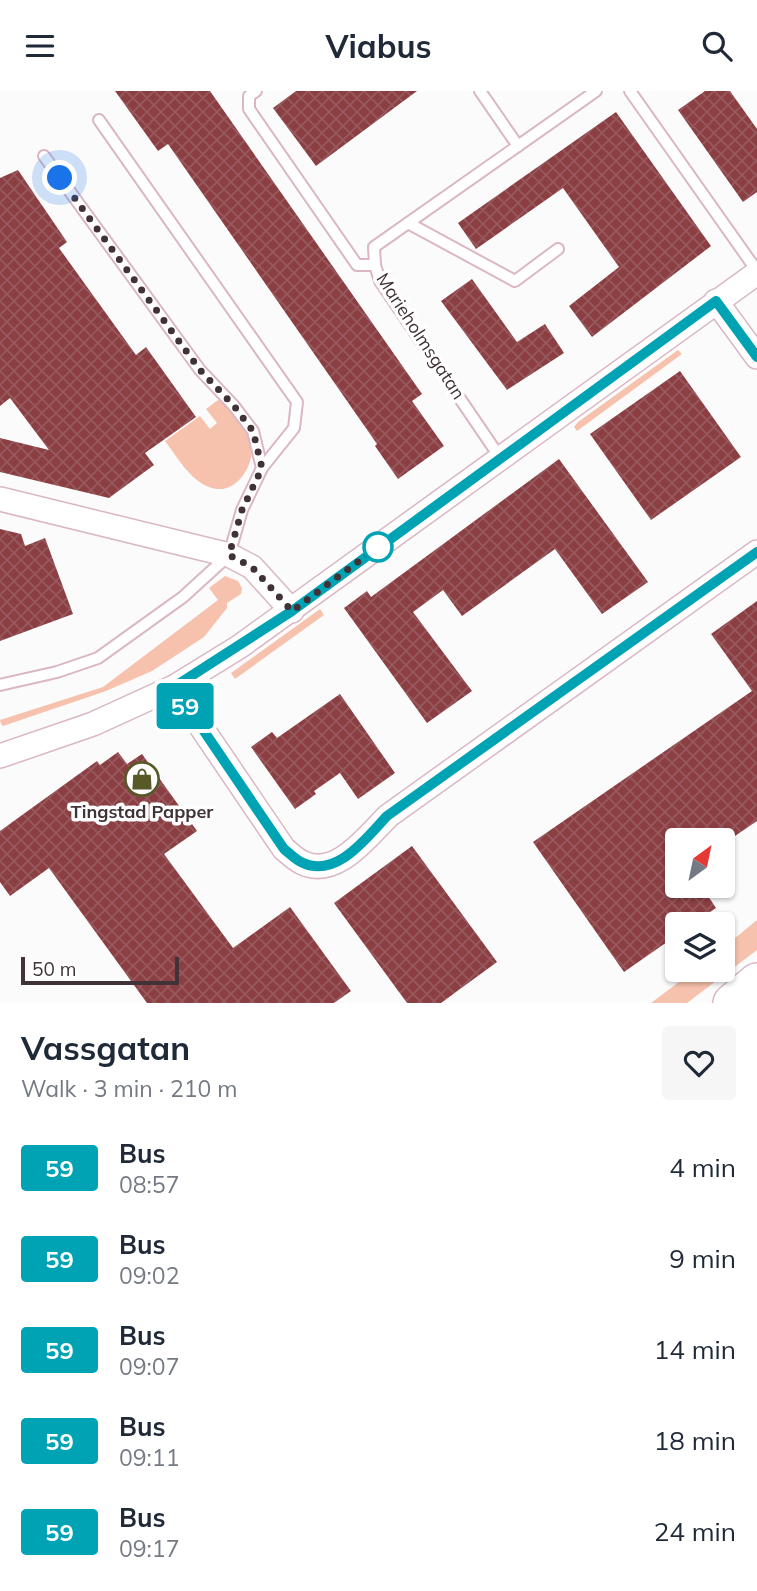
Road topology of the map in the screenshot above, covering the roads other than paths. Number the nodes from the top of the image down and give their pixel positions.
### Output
1 (256, 91) edge
2 (480, 91) edge
3 (596, 91) edge
4 (630, 91) edge
5 (99, 120) dead end
6 (518, 146) junction
7 (44, 156) dead end
8 (408, 223) junction
9 (558, 249) dead end
10 (375, 265) junction
11 (757, 272) edge
12 (716, 301) junction
13 (757, 357) edge
14 (501, 459) junction
15 (262, 468) junction
16 (0, 499) edge
17 (757, 552) edge
18 (229, 555) junction
19 (292, 611) junction
20 (0, 685) edge
21 (174, 687) junction
22 (0, 756) edge
23 (757, 982) edge
24 (732, 1003) edge

1 - 10 lane, Marieholmsgatan
2 - 6 lane
3 - 6 lane
4 - 11 lane
5 - 15 lane
6 - 8 lane
7 - 15 lane
8 - 9 lane
8 - 10 lane
10 - 14 lane, Marieholmsgatan
11 - 12 street
12 - 13 street
12 - 14 street
14 - 19 street
15 - 18 lane
16 - 18 street
17 - 21 street
18 - 19 street
18 - 20 lane
19 - 21 street
21 - 22 street
23 - 24 highway

